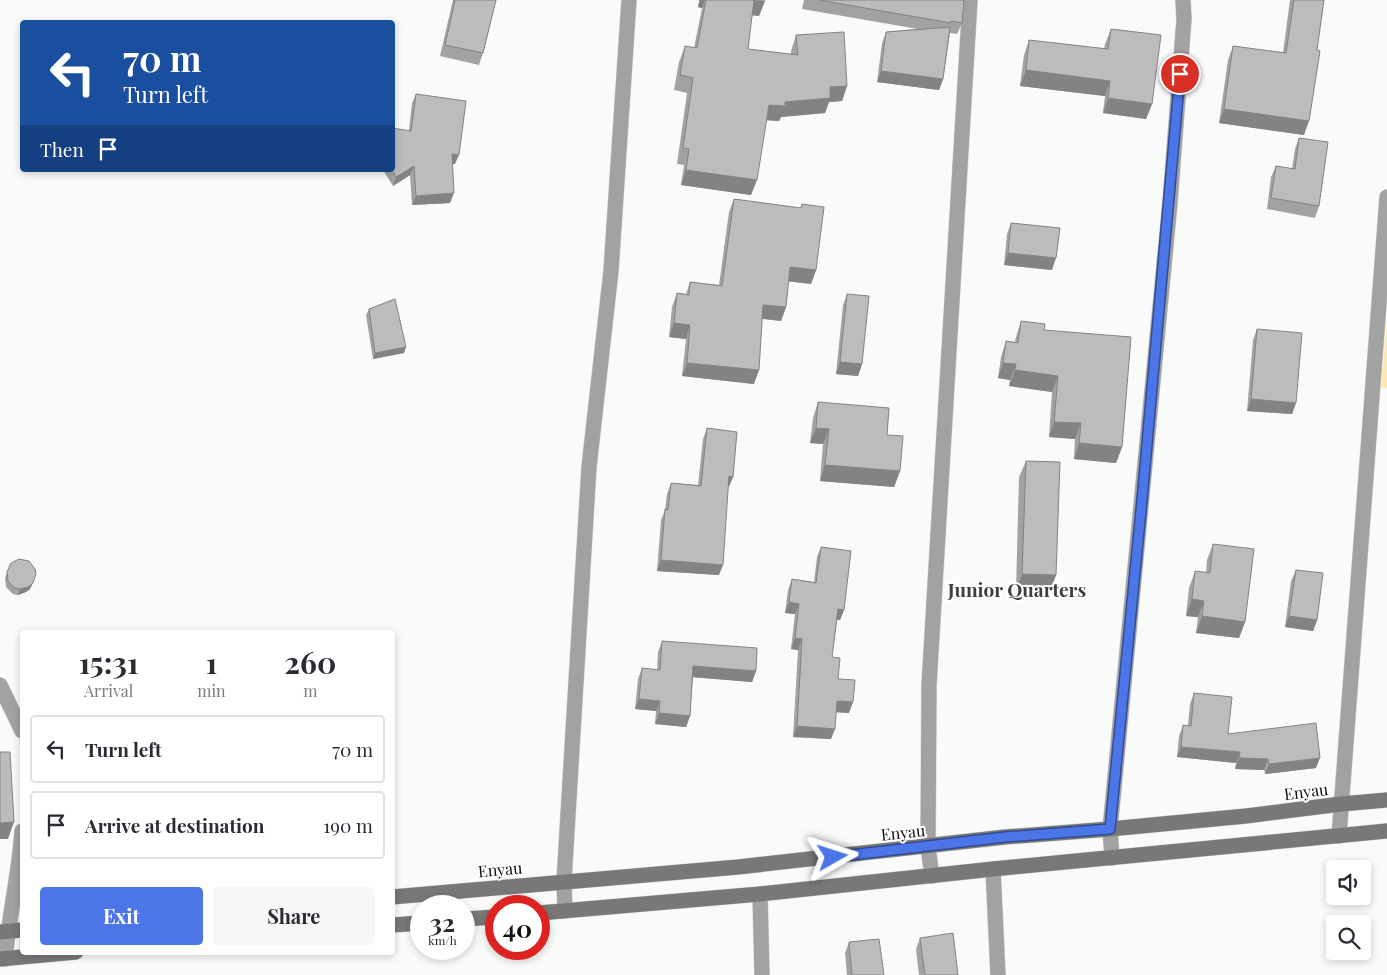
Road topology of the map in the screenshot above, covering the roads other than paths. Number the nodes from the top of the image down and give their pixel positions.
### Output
1 (629, 0) edge
2 (970, 0) edge
3 (1183, 0) edge
4 (1387, 197) edge
5 (1384, 264) edge
6 (0, 685) edge
7 (20, 727) edge
8 (1387, 800) edge
9 (1341, 804) junction
10 (1110, 829) junction
11 (1387, 831) edge
12 (1339, 836) junction
13 (928, 847) junction
14 (20, 857) edge
15 (1112, 858) junction
16 (993, 869) junction
17 (932, 876) junction
18 (564, 881) junction
19 (760, 894) junction
20 (395, 897) edge
21 (565, 911) junction
22 (550, 912) edge
23 (410, 924) edge
24 (395, 926) edge
25 (20, 930) edge
26 (4, 931) edge
27 (44, 955) edge
28 (2, 959) edge
29 (762, 975) edge
30 (998, 975) edge

1 - 18 street
2 - 13 street
3 - 10 street
4 - 5 street
5 - 9 street
6 - 7 street
8 - 9 street, Enyau
9 - 10 street, Enyau
9 - 12 street
10 - 13 street, Enyau
10 - 15 street
11 - 12 street
12 - 15 street
13 - 17 street
13 - 18 street, Enyau
14 - 26 street
15 - 16 street
16 - 17 street
16 - 30 street
17 - 19 street
18 - 20 street, Enyau
18 - 21 street
19 - 21 street
19 - 29 street
21 - 22 street
23 - 24 street
25 - 26 street
26 - 28 street
27 - 28 street

